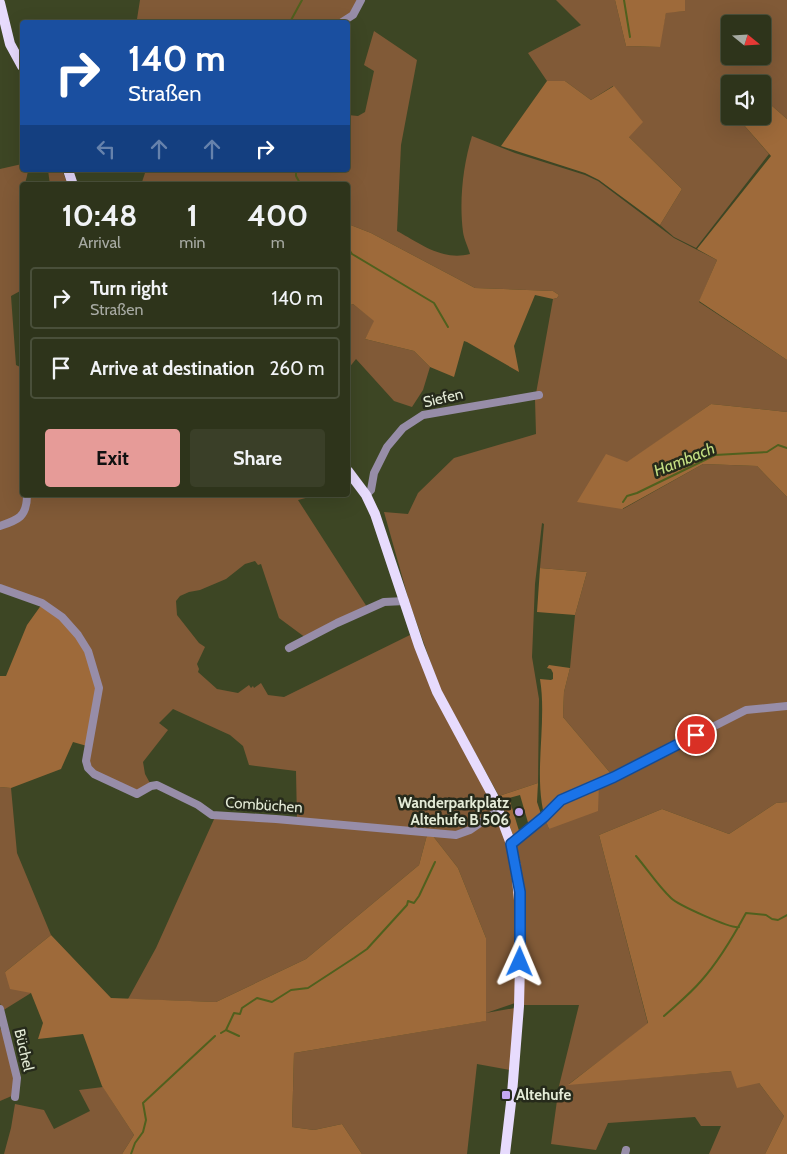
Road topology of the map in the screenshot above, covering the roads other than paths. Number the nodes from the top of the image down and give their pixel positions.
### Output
1 (360, 0) edge
2 (0, 2) edge
3 (345, 20) edge
4 (20, 62) edge
5 (539, 395) dead end
6 (350, 474) edge
7 (366, 495) junction
8 (27, 497) edge
9 (0, 526) edge
10 (0, 588) edge
11 (405, 601) junction
12 (289, 648) dead end
13 (787, 706) edge
14 (499, 810) junction
15 (511, 844) junction
16 (0, 1010) edge
17 (15, 1097) dead end
18 (505, 1154) edge

1 - 3 street
2 - 4 main road
5 - 7 street, Siefen
6 - 7 main road
7 - 11 main road
8 - 9 street
10 - 14 street, Combüchen
11 - 12 street
11 - 14 main road
13 - 15 street
14 - 15 main road
15 - 18 main road
16 - 17 street, Büchel

